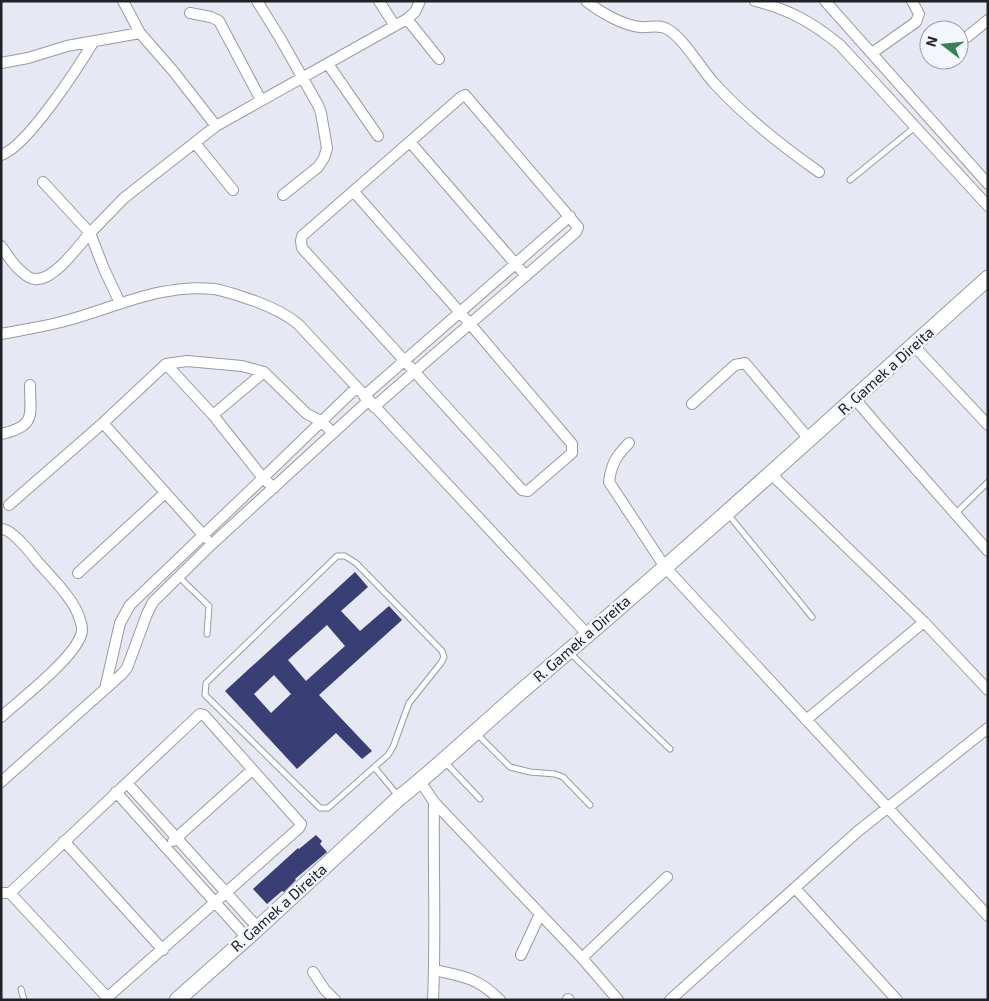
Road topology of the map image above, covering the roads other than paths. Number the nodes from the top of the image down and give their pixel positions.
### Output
1 (123, 1) edge
2 (257, 1) edge
3 (379, 1) edge
4 (420, 1) edge
5 (586, 1) edge
6 (755, 1) edge
7 (825, 1) edge
8 (912, 1) edge
9 (190, 13) dead end
10 (407, 19) junction
11 (988, 20) edge
12 (395, 26) junction
13 (140, 33) junction
14 (969, 34) edge
15 (94, 41) junction
16 (872, 53) junction
17 (439, 59) dead end
18 (1, 63) edge
19 (328, 64) junction
20 (303, 77) junction
21 (261, 100) junction
22 (216, 126) junction
23 (915, 127) junction
24 (378, 136) dead end
25 (410, 142) junction
26 (195, 143) junction
27 (1, 155) edge
28 (819, 172) dead end
29 (850, 180) dead end
30 (43, 182) dead end
31 (988, 184) edge
32 (233, 190) dead end
33 (354, 192) junction
34 (282, 195) dead end
35 (988, 206) edge
36 (570, 216) junction
37 (90, 233) junction
38 (1, 246) edge
39 (516, 264) junction
40 (526, 276) junction
41 (988, 278) edge
42 (120, 303) junction
43 (460, 312) junction
44 (471, 325) junction
45 (1, 334) edge
46 (914, 345) junction
47 (405, 360) junction
48 (166, 364) junction
49 (415, 371) junction
50 (264, 372) junction
51 (30, 384) dead end
52 (356, 388) junction
53 (855, 399) junction
54 (369, 401) junction
55 (692, 404) dead end
56 (307, 414) junction
57 (213, 415) junction
58 (321, 421) junction
59 (103, 423) junction
60 (988, 425) edge
61 (310, 432) junction
62 (1, 434) edge
63 (332, 434) junction
64 (809, 439) junction
65 (629, 443) dead end
66 (320, 445) junction
67 (771, 474) junction
68 (263, 478) junction
69 (988, 482) edge
70 (274, 488) junction
71 (165, 493) junction
72 (10, 505) dead end
73 (726, 513) junction
74 (956, 514) junction
75 (1, 529) edge
76 (203, 534) junction
77 (212, 544) junction
78 (988, 551) edge
79 (665, 566) junction
80 (78, 573) dead end
81 (179, 577) junction
82 (812, 618) dead end
83 (924, 622) junction
84 (207, 634) dead end
85 (588, 635) junction
86 (569, 651) junction
87 (105, 689) junction
88 (988, 690) edge
89 (1, 717) edge
90 (806, 720) junction
91 (988, 728) edge
92 (474, 732) junction
93 (670, 749) dead end
94 (443, 760) junction
95 (375, 768) junction
96 (252, 770) junction
97 (420, 781) junction
98 (1, 782) edge
99 (127, 783) junction
100 (116, 792) junction
101 (399, 798) junction
102 (480, 799) dead end
103 (434, 802) junction
104 (590, 806) dead end
105 (887, 807) junction
106 (177, 838) junction
107 (64, 841) junction
108 (166, 847) junction
109 (667, 877) dead end
110 (795, 888) junction
111 (227, 892) junction
112 (6, 893) edge
113 (215, 903) junction
114 (540, 914) junction
115 (988, 916) edge
116 (252, 933) junction
117 (163, 950) junction
118 (520, 956) dead end
119 (582, 958) junction
120 (434, 970) junction
121 (314, 972) dead end
122 (21, 989) dead end
123 (24, 1000) edge
124 (177, 1000) edge
125 (335, 1000) edge
126 (433, 1000) edge
127 (500, 1000) edge
128 (618, 1000) edge
129 (670, 1000) edge
130 (897, 1000) edge

1 - 13 street
2 - 20 street
3 - 12 street
4 - 10 street
5 - 28 street
6 - 23 street
7 - 16 street
8 - 16 street
9 - 21 street
10 - 12 street
10 - 17 street
11 - 14 street
12 - 19 street
13 - 15 street
13 - 22 street
15 - 18 street
15 - 27 street
16 - 31 street
19 - 20 street
19 - 24 street
20 - 21 street
20 - 34 street
21 - 22 street
22 - 26 street
23 - 29 lane
23 - 35 street
25 - 33 street
25 - 36 street
25 - 39 street
26 - 32 street
26 - 37 street
30 - 37 street
33 - 43 street
33 - 47 street
36 - 39 street
36 - 40 street
37 - 38 street
37 - 42 street
39 - 40 street
39 - 43 street
40 - 44 street
41 - 46 main road, R. Gamek a Direita
42 - 45 street
42 - 52 street
43 - 44 street
43 - 47 street
44 - 49 street
44 - 49 street
46 - 53 main road, R. Gamek a Direita
46 - 60 street
47 - 49 street
47 - 54 street
48 - 50 street
48 - 57 street
48 - 59 street
49 - 54 street
50 - 56 street
50 - 57 street
51 - 62 street
52 - 54 street
52 - 58 street
53 - 64 main road, R. Gamek a Direita
53 - 74 street
54 - 63 street
54 - 85 street
55 - 64 street
56 - 58 street
56 - 61 street
57 - 68 street
58 - 61 street
58 - 63 street
59 - 71 street
59 - 72 street
61 - 66 street
61 - 68 street
63 - 66 street
64 - 67 main road, R. Gamek a Direita
65 - 79 street
66 - 70 street
67 - 73 main road, R. Gamek a Direita
67 - 83 street
68 - 70 street
68 - 76 street
69 - 74 lane
70 - 77 street
71 - 76 street
71 - 80 street
73 - 79 main road, R. Gamek a Direita
73 - 82 lane
74 - 78 street
75 - 89 street
76 - 77 street
76 - 87 street
77 - 81 street
79 - 85 main road, R. Gamek a Direita
79 - 90 street
81 - 84 lane
81 - 87 street
83 - 88 street
83 - 90 street
85 - 86 main road, R. Gamek a Direita
86 - 92 main road, R. Gamek a Direita
86 - 93 lane
87 - 98 street
90 - 105 street
91 - 105 street
92 - 94 main road, R. Gamek a Direita
92 - 104 lane
94 - 97 main road, R. Gamek a Direita
94 - 102 lane
95 - 95 lane
95 - 101 lane
96 - 99 street
96 - 106 street
96 - 111 street
97 - 101 main road, R. Gamek a Direita
97 - 103 street
99 - 100 street
99 - 106 street
100 - 107 street
100 - 108 street
101 - 116 main road, R. Gamek a Direita
103 - 114 street
103 - 120 street
105 - 110 street
105 - 115 street
106 - 108 street
106 - 111 street
107 - 112 street
107 - 117 street
108 - 113 street
109 - 119 street
110 - 129 street
110 - 130 street
111 - 113 street
111 - 116 street
112 - 117 street
113 - 116 street
113 - 117 street
114 - 118 street
114 - 119 street
116 - 124 main road, R. Gamek a Direita
119 - 128 street
120 - 126 street
120 - 127 street
121 - 125 street
122 - 123 lane

